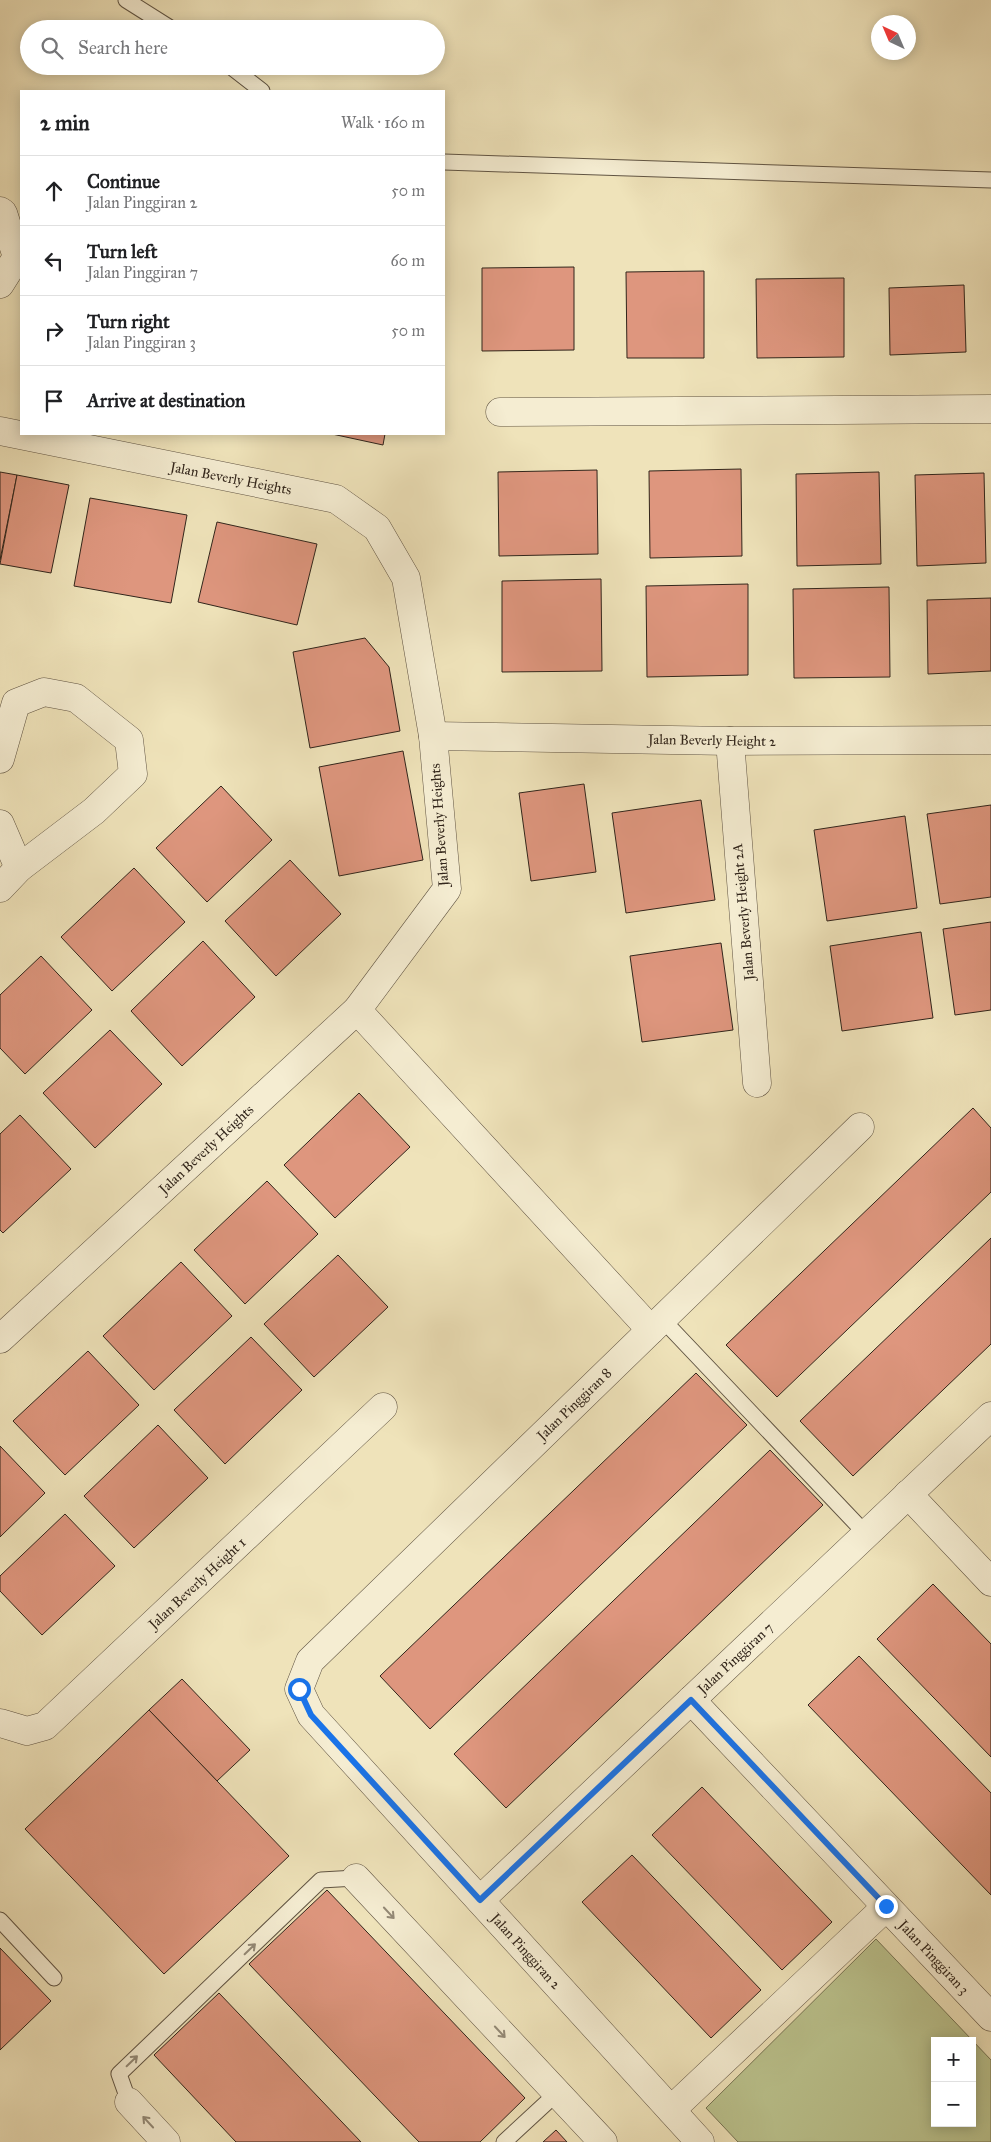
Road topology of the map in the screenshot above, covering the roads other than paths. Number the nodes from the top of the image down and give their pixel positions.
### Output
1 (126, 0) edge
2 (158, 20) edge
3 (242, 75) edge
4 (261, 90) edge
5 (445, 162) edge
6 (991, 180) edge
7 (0, 211) edge
8 (0, 284) edge
9 (991, 409) edge
10 (500, 412) dead end
11 (0, 432) edge
12 (433, 736) junction
13 (991, 740) edge
14 (730, 741) junction
15 (0, 759) edge
16 (0, 824) edge
17 (19, 868) junction
18 (0, 888) edge
19 (357, 1010) junction
20 (757, 1083) dead end
21 (860, 1126) dead end
22 (657, 1324) junction
23 (0, 1340) edge
24 (384, 1407) dead end
25 (991, 1416) edge
26 (908, 1494) junction
27 (866, 1534) junction
28 (991, 1582) edge
29 (299, 1689) joint
30 (691, 1700) junction
31 (0, 1724) edge
32 (356, 1878) joint
33 (480, 1900) junction
34 (886, 1906) junction
35 (0, 1920) edge
36 (54, 1978) dead end
37 (991, 2018) edge
38 (557, 2093) junction
39 (129, 2102) joint
40 (671, 2110) junction
41 (166, 2142) edge
42 (504, 2142) edge
43 (603, 2142) edge
44 (700, 2142) edge

1 - 2 lane
3 - 4 lane
5 - 6 lane
7 - 8 street
9 - 10 street
11 - 12 street, Jalan Beverly Heights
12 - 14 street, Jalan Beverly Height 2
12 - 19 street, Jalan Beverly Heights
13 - 14 street, Jalan Beverly Height 2
14 - 20 street, Jalan Beverly Height 2A
15 - 17 street
16 - 17 street
17 - 18 street
19 - 22 street
19 - 23 street, Jalan Beverly Heights
21 - 22 street, Jalan Pinggiran 8
22 - 27 lane
22 - 29 street, Jalan Pinggiran 8
24 - 31 street, Jalan Beverly Height 1
25 - 26 street, Jalan Pinggiran 7
26 - 27 street, Jalan Pinggiran 7
26 - 28 street
27 - 30 street, Jalan Pinggiran 7
29 - 33 street, Jalan Pinggiran 2
30 - 33 street, Jalan Pinggiran 7
30 - 34 street, Jalan Pinggiran 3
32 -> 38 street
39 -> 32 lane
33 - 40 street, Jalan Pinggiran 2
34 - 37 street, Jalan Pinggiran 3
34 - 40 street
35 - 36 lane
38 - 42 lane
38 - 43 street
41 -> 39 street
40 - 44 street, Jalan Pinggiran 2

